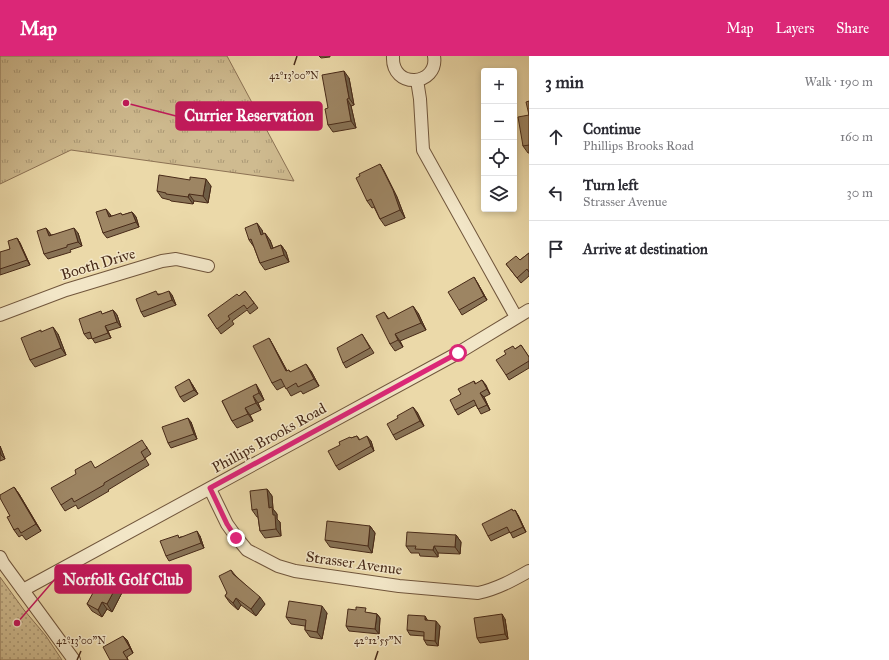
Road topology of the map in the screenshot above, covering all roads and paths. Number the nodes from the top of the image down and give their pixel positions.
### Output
1 (393, 56) edge
2 (434, 56) edge
3 (417, 80) junction
4 (208, 266) dead end
5 (529, 310) edge
6 (0, 316) edge
7 (516, 318) junction
8 (210, 488) junction
9 (0, 557) edge
10 (529, 571) edge
11 (23, 590) junction
12 (74, 660) edge

1 - 3 street
2 - 3 street
3 - 7 street
4 - 6 street, Booth Drive
5 - 7 street, Phillips Brooks Road
7 - 8 street, Phillips Brooks Road
8 - 10 street, Strasser Avenue
8 - 11 street, Phillips Brooks Road
9 - 11 street
11 - 12 street

